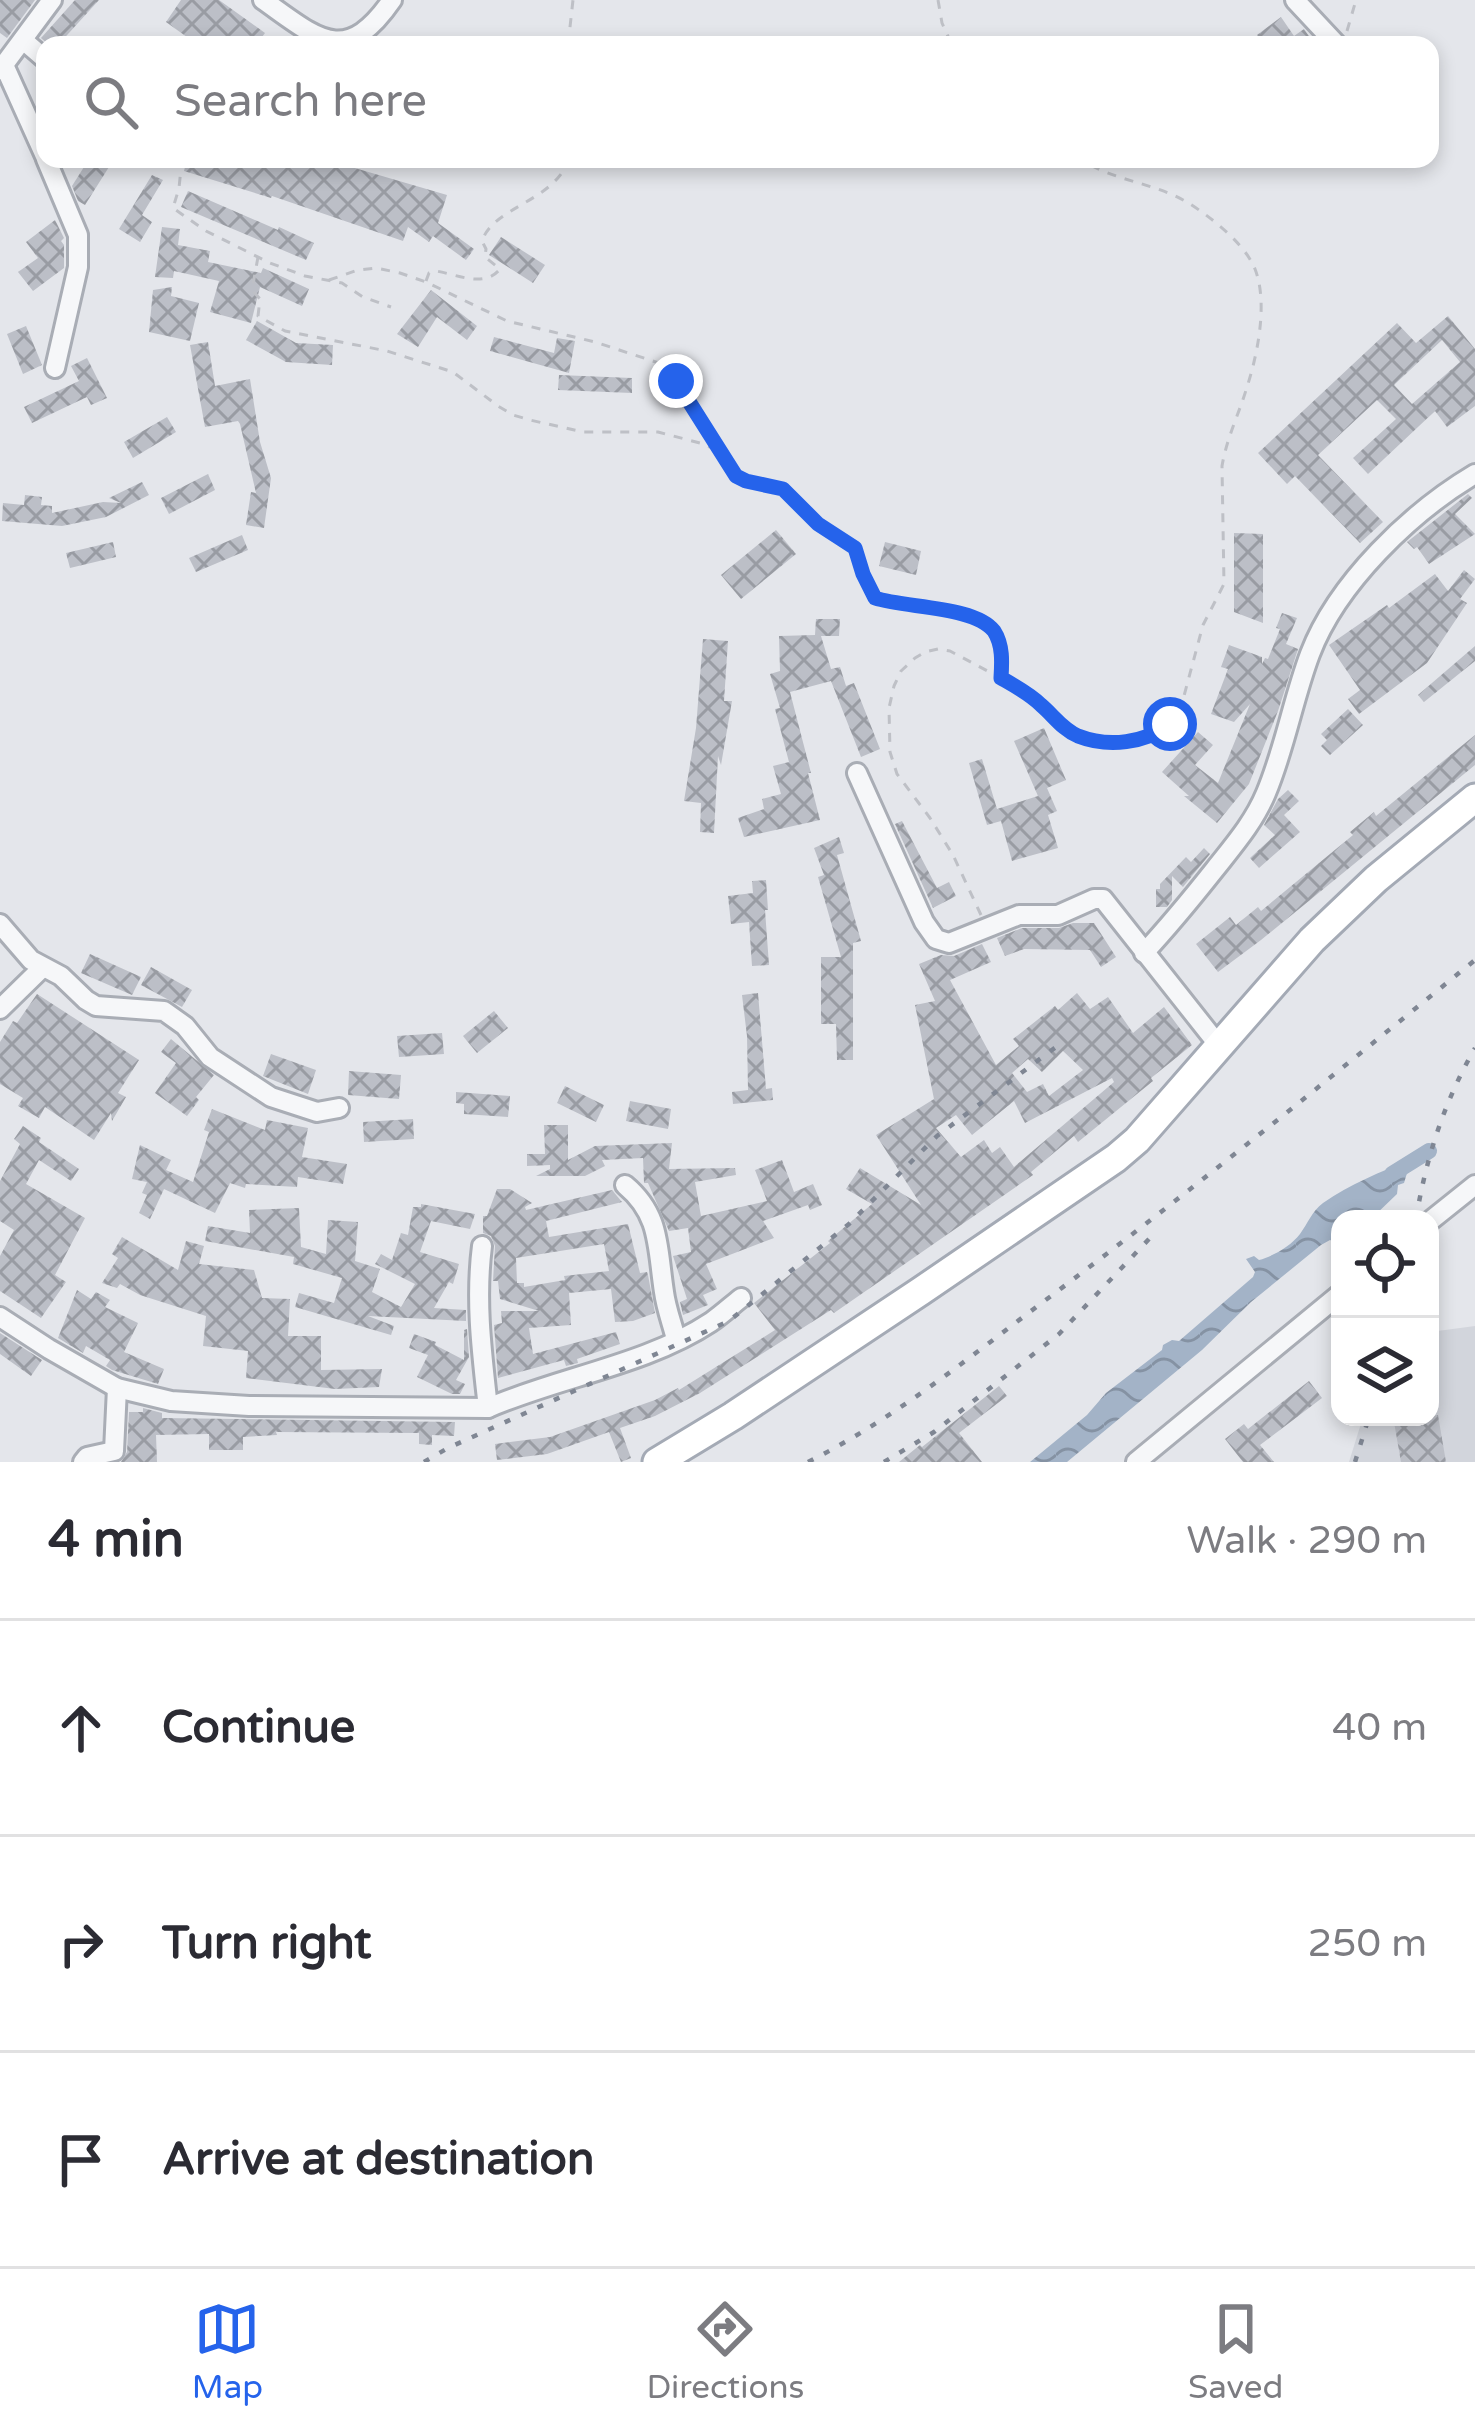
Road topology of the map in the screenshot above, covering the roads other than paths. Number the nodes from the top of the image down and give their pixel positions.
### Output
1 (52, 0) edge
2 (262, 0) edge
3 (392, 0) edge
4 (1295, 0) edge
5 (318, 36) edge
6 (352, 36) edge
7 (1334, 36) edge
8 (23, 40) junction
9 (36, 51) edge
10 (2, 67) edge
11 (36, 137) edge
12 (50, 168) edge
13 (55, 368) dead end
14 (1475, 474) edge
15 (857, 773) dead end
16 (1475, 798) edge
17 (0, 924) edge
18 (1144, 953) junction
19 (42, 968) junction
20 (0, 1009) edge
21 (1220, 1047) junction
22 (339, 1108) dead end
23 (625, 1185) dead end
24 (1475, 1185) edge
25 (1439, 1214) edge
26 (482, 1246) dead end
27 (740, 1298) dead end
28 (1331, 1301) edge
29 (0, 1317) edge
30 (676, 1339) junction
31 (117, 1388) junction
32 (488, 1408) junction
33 (673, 1458) edge
34 (83, 1462) edge
35 (1136, 1462) edge

1 - 8 street
2 - 5 street
3 - 6 street
4 - 7 street
8 - 9 street
8 - 10 street
10 - 11 street
12 - 13 street
14 - 18 street
15 - 18 street
16 - 21 main road
17 - 19 street
18 - 21 street
19 - 20 street
19 - 22 street
21 - 33 main road
23 - 30 street
24 - 25 street
26 - 32 street
27 - 30 street
28 - 35 street
29 - 31 street
30 - 32 street
31 - 32 street
31 - 34 street

